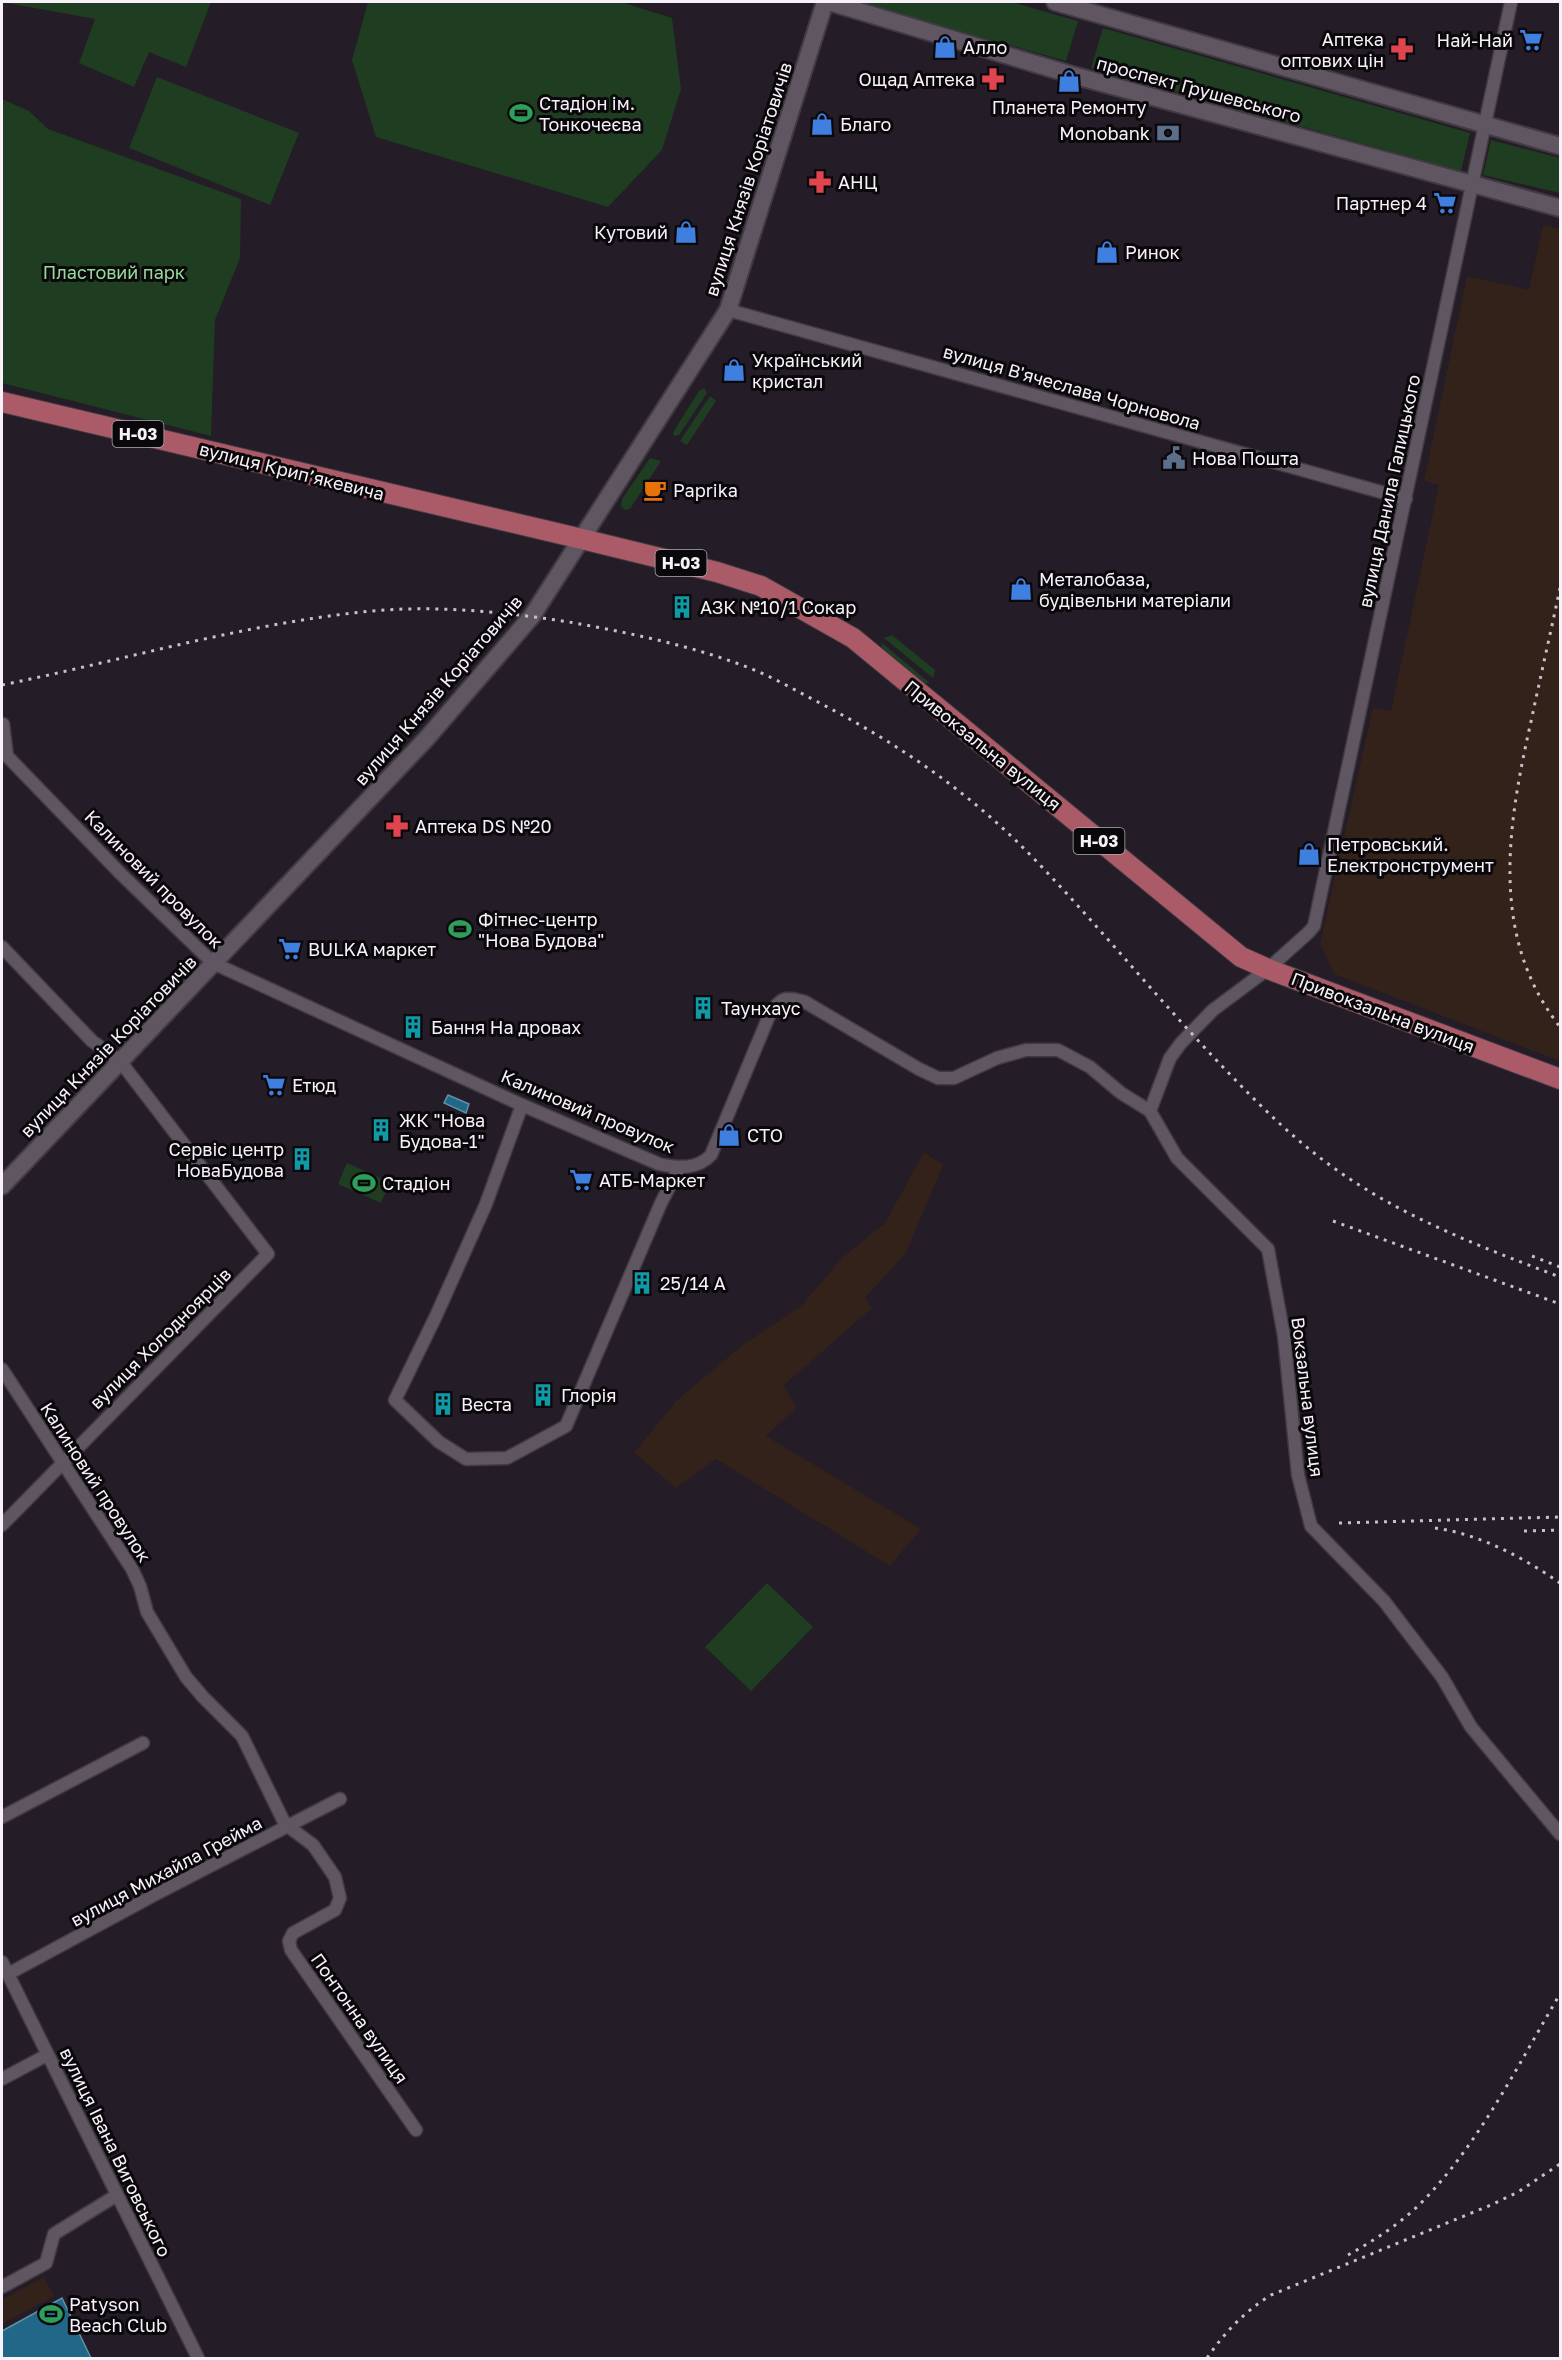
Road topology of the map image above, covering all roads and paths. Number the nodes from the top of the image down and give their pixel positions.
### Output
1 (827, 2) edge
2 (1055, 2) edge
3 (1511, 2) edge
4 (1485, 125) junction
5 (1560, 146) edge
6 (1471, 185) junction
7 (1560, 208) edge
8 (728, 310) junction
9 (2, 402) edge
10 (1406, 499) junction
11 (582, 539) junction
12 (3, 724) edge
13 (2, 947) edge
14 (213, 963) junction
15 (1268, 969) junction
16 (120, 1061) junction
17 (1560, 1079) edge
18 (522, 1105) junction
19 (1150, 1111) junction
20 (679, 1168) junction
21 (2, 1186) edge
22 (2, 1369) edge
23 (62, 1464) junction
24 (2, 1526) edge
25 (143, 1743) dead end
26 (340, 1799) dead end
27 (2, 1817) edge
28 (288, 1827) junction
29 (1560, 1833) edge
30 (2, 1962) edge
31 (8, 1974) junction
32 (47, 2055) junction
33 (2, 2079) edge
34 (416, 2130) dead end
35 (117, 2195) junction
36 (2, 2287) edge
37 (198, 2358) edge

1 - 6 main road, проспект Грушевського
1 - 8 main road, вулиця Князів Коріатовичів
2 - 4 main road
3 - 4 street, вулиця Данила Галицького
4 - 5 main road
4 - 6 street, вулиця Данила Галицького
6 - 7 main road, проспект Грушевського
6 - 10 street, вулиця Данила Галицького
8 - 10 street, вулиця В'ячеслава Чорновола
8 - 11 main road, вулиця Князів Коріатовичів
9 - 11 main road, вулиця Крипʼякевича / Н-03
10 - 15 street, вулиця Данила Галицького
11 - 14 main road, вулиця Князів Коріатовичів
11 - 15 main road, Привокзальна вулиця / Н-03
12 - 14 street, Калиновий провулок
13 - 16 street
14 - 16 main road, вулиця Князів Коріатовичів
14 - 18 street, Калиновий провулок
15 - 17 main road, Привокзальна вулиця / Н-03
15 - 19 street
16 - 21 main road, вулиця Князів Коріатовичів
16 - 23 street, вулиця Холодноярців
18 - 20 street, Калиновий провулок
18 - 20 street
19 - 20 street, Калиновий провулок
19 - 29 street, Вокзальна вулиця
22 - 23 street, Калиновий провулок
23 - 24 street, вулиця Холодноярців
23 - 28 street, Калиновий провулок
25 - 27 street
26 - 28 street, вулиця Михайла Грейма
28 - 31 street, вулиця Михайла Грейма
28 - 34 street, Понтонна вулиця
30 - 31 street, вулиця Івана Виговського
31 - 32 street, вулиця Івана Виговського
32 - 33 street
32 - 35 street, вулиця Івана Виговського
35 - 36 street
35 - 37 street, вулиця Івана Виговського

